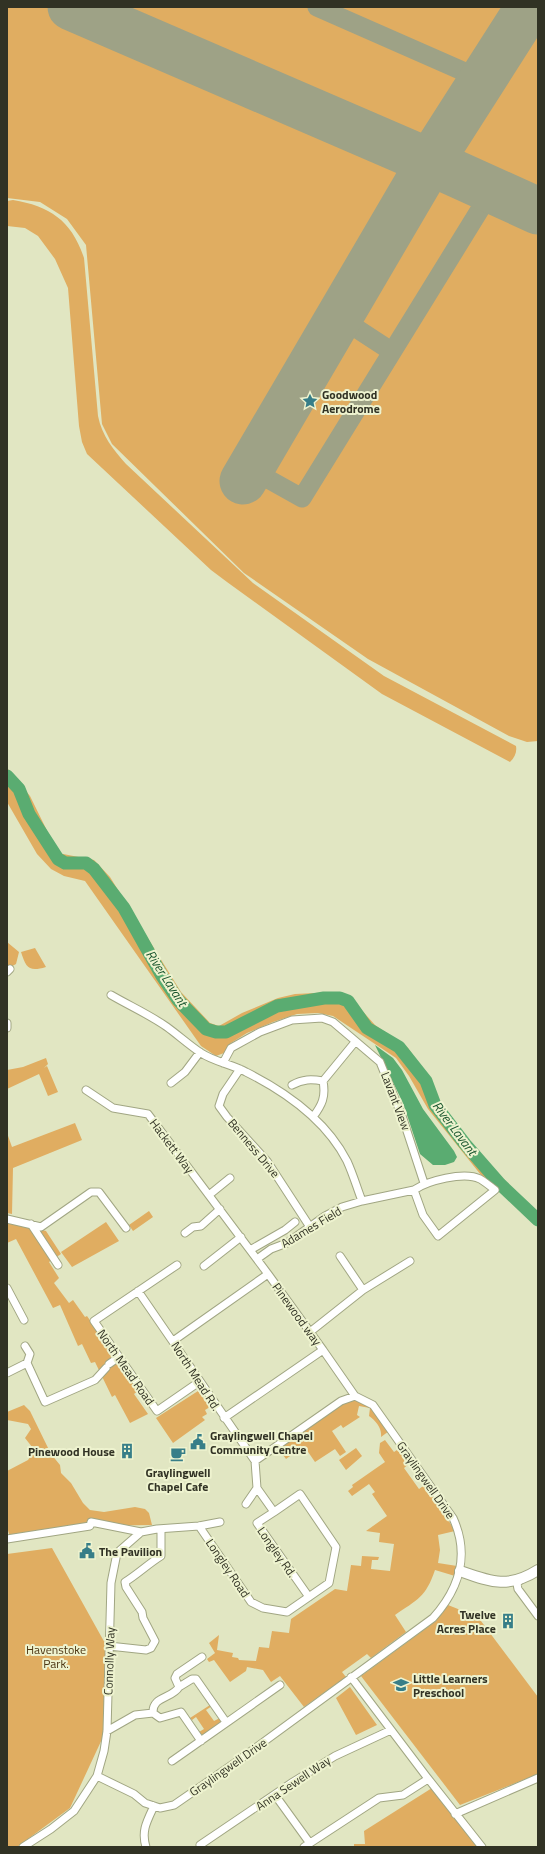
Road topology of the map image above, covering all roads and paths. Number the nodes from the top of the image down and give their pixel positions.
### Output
1 (111, 995) dead end
2 (7, 1023) edge
3 (7, 1028) edge
4 (355, 1042) junction
5 (200, 1052) junction
6 (223, 1064) junction
7 (240, 1069) junction
8 (323, 1081) junction
9 (171, 1083) dead end
10 (292, 1085) dead end
11 (86, 1090) dead end
12 (313, 1117) junction
13 (230, 1178) dead end
14 (424, 1183) junction
15 (414, 1190) junction
16 (209, 1195) junction
17 (362, 1201) junction
18 (220, 1209) junction
19 (7, 1219) edge
20 (295, 1222) dead end
21 (31, 1224) junction
22 (310, 1227) junction
23 (126, 1228) dead end
24 (185, 1233) dead end
25 (241, 1237) junction
26 (250, 1250) junction
27 (340, 1256) dead end
28 (257, 1259) junction
29 (410, 1261) dead end
30 (58, 1265) dead end
31 (177, 1265) dead end
32 (204, 1266) dead end
33 (268, 1274) junction
34 (7, 1288) edge
35 (363, 1290) junction
36 (138, 1291) junction
37 (24, 1320) dead end
38 (310, 1332) junction
39 (173, 1341) junction
40 (26, 1346) dead end
41 (323, 1350) junction
42 (119, 1357) junction
43 (27, 1363) junction
44 (7, 1373) edge
45 (199, 1382) junction
46 (355, 1396) junction
47 (224, 1418) junction
48 (254, 1461) junction
49 (257, 1488) junction
50 (246, 1504) dead end
51 (274, 1512) junction
52 (220, 1522) dead end
53 (199, 1526) junction
54 (161, 1529) junction
55 (141, 1532) junction
56 (7, 1538) edge
57 (538, 1570) edge
58 (460, 1571) junction
59 (520, 1580) junction
60 (309, 1597) junction
61 (538, 1616) edge
62 (109, 1646) junction
63 (202, 1657) dead end
64 (351, 1677) junction
65 (280, 1685) dead end
66 (179, 1687) junction
67 (153, 1713) junction
68 (226, 1722) junction
69 (391, 1730) junction
70 (106, 1731) junction
71 (201, 1741) junction
72 (172, 1761) dead end
73 (97, 1776) junction
74 (538, 1778) edge
75 (428, 1779) junction
76 (275, 1795) junction
77 (154, 1806) junction
78 (455, 1814) junction
79 (199, 1845) edge
80 (306, 1845) edge
81 (23, 1847) edge
82 (146, 1847) edge
83 (482, 1847) edge

1 - 5 street
2 - 3 street
4 - 6 street, Lavant View
4 - 8 street
4 - 14 street, Lavant View
5 - 6 street
5 - 9 street
6 - 7 street
7 - 12 street
7 - 22 street, Benness Drive
8 - 10 street
8 - 12 street
11 - 16 street, Hackett Way
12 - 17 street
13 - 16 street
14 - 15 street, Adames Field
14 - 15 street, Adames Field
15 - 17 street, Adames Field
16 - 18 street, Hackett Way
17 - 22 street, Adames Field
18 - 24 street
18 - 25 street, Hackett Way
19 - 21 street
20 - 26 street, Adames Field
21 - 23 street
21 - 30 street
22 - 28 street, Adames Field
25 - 26 street, Hackett Way
25 - 32 street
26 - 28 street, Hackett Way
27 - 35 street
28 - 33 street, Hackett Way
29 - 35 street
31 - 36 street
33 - 38 street, Pinewood way
33 - 39 street, Pinewood way
34 - 37 street
35 - 38 street
36 - 39 street, North Mead Rd.
36 - 42 street, North Mead Road
38 - 41 street, Pinewood way
39 - 45 street, North Mead Rd.
40 - 43 street
41 - 46 street, Pinewood way
41 - 47 street, Pinewood way
42 - 43 street
42 - 45 street, North Mead Road
43 - 44 street
45 - 47 street, North Mead Rd.
46 - 48 street
46 - 58 street, Graylingwell Drive
47 - 48 street, North Mead Rd.
48 - 49 street
49 - 50 street
49 - 51 street
51 - 60 street, Longley Rd.
51 - 60 street, Longley Road
52 - 53 street
53 - 54 street
53 - 60 street, Longley Road
54 - 55 street
54 - 62 street
55 - 56 street
55 - 62 street, Connolly Way
57 - 59 street
58 - 59 street
58 - 64 street, Graylingwell Drive
59 - 61 street
62 - 70 street, Connolly Way
63 - 66 street
64 - 69 street
64 - 77 street, Graylingwell Drive
65 - 68 street
66 - 67 street
66 - 68 street
67 - 70 street
67 - 71 street
68 - 71 street
69 - 75 street
69 - 76 street, Anna Sewell Way
70 - 73 street, Connolly Way
71 - 72 street
73 - 77 street
73 - 81 street, Connolly Way
74 - 78 street
75 - 78 street
75 - 80 street
76 - 79 street, Anna Sewell Way
76 - 80 street
77 - 82 street
78 - 83 street

